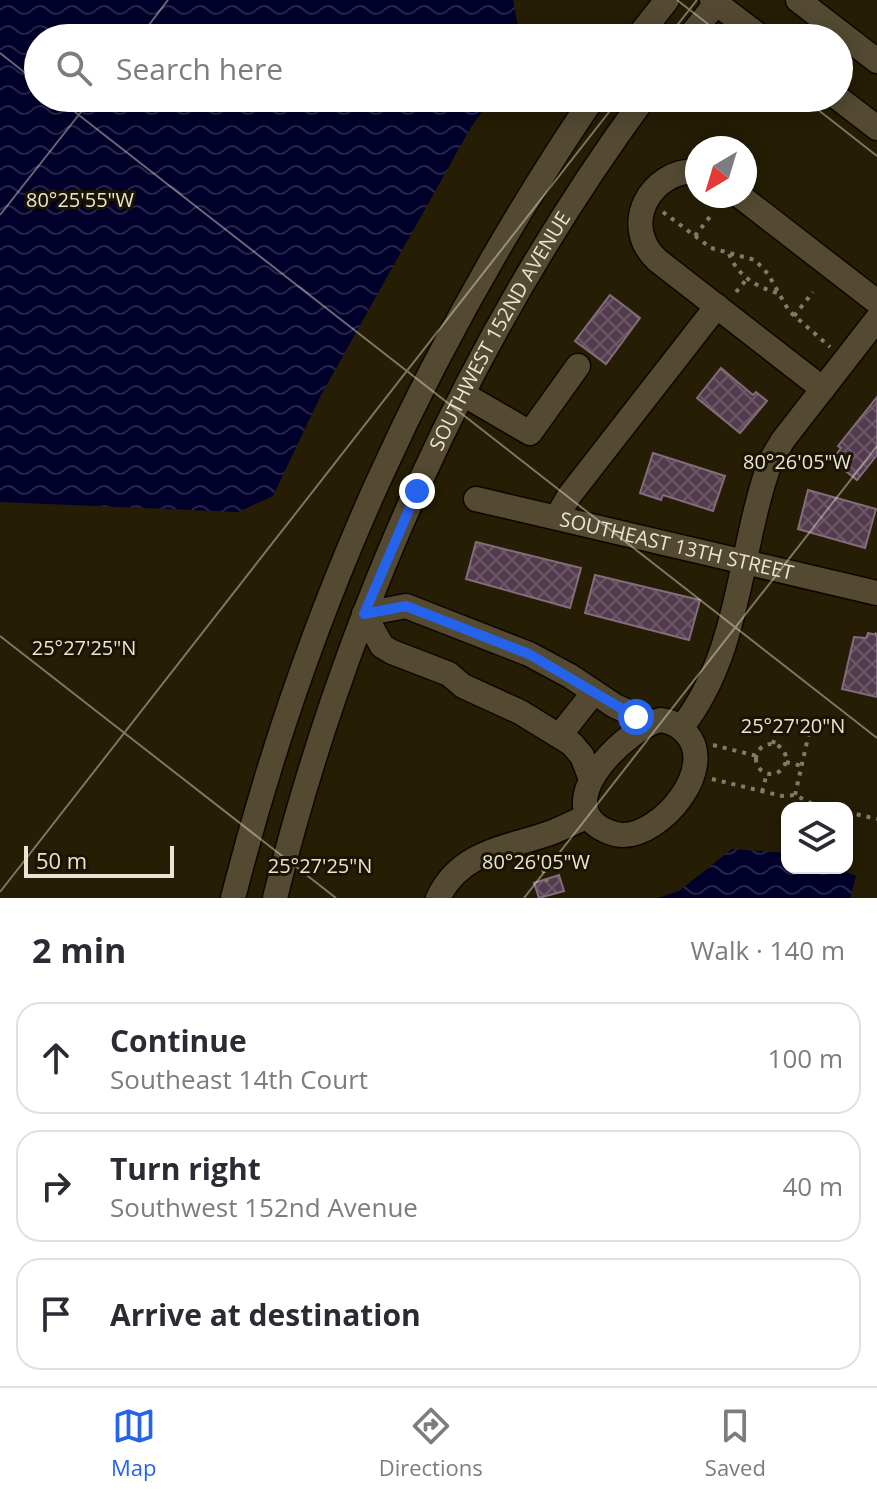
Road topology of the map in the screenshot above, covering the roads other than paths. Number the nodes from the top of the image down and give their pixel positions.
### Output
1 (667, 0) edge
2 (798, 0) edge
3 (716, 1) edge
4 (648, 24) edge
5 (699, 24) edge
6 (745, 24) edge
7 (829, 24) edge
8 (853, 42) edge
9 (877, 61) edge
10 (853, 110) edge
11 (584, 112) edge
12 (635, 112) edge
13 (877, 128) edge
14 (685, 172) edge
15 (756, 208) edge
16 (727, 299) junction
17 (877, 302) edge
18 (877, 319) edge
19 (578, 366) dead end
20 (823, 389) junction
21 (463, 394) junction
22 (476, 499) dead end
23 (557, 517) junction
24 (745, 562) junction
25 (877, 593) edge
26 (327, 598) junction
27 (364, 614) junction
28 (594, 692) junction
29 (651, 722) junction
30 (681, 728) junction
31 (560, 735) junction
32 (591, 779) junction
33 (588, 816) junction
34 (233, 898) edge
35 (275, 898) edge
36 (438, 898) edge

1 - 4 street
2 - 7 street
3 - 5 street
3 - 6 street
8 - 9 street
10 - 13 street
11 - 26 street, SOUTHWEST 152ND AVENUE
12 - 21 street, SOUTHWEST 152ND AVENUE
14 - 16 street
15 - 17 street
16 - 20 street
16 - 23 street
18 - 20 street
19 - 21 street
20 - 24 street
21 - 27 street, SOUTHWEST 152ND AVENUE
22 - 23 street, SOUTHEAST 13TH STREET
23 - 24 street, SOUTHEAST 13TH STREET
24 - 25 street, SOUTHEAST 13TH STREET
24 - 30 street
26 - 27 street
26 - 34 street, SOUTHWEST 152ND AVENUE
27 - 28 street
27 - 31 street
27 - 35 street, SOUTHWEST 152ND AVENUE
28 - 29 street
28 - 31 street
29 - 30 street
29 - 32 street
30 - 33 street
31 - 32 street
32 - 33 street
33 - 36 street

